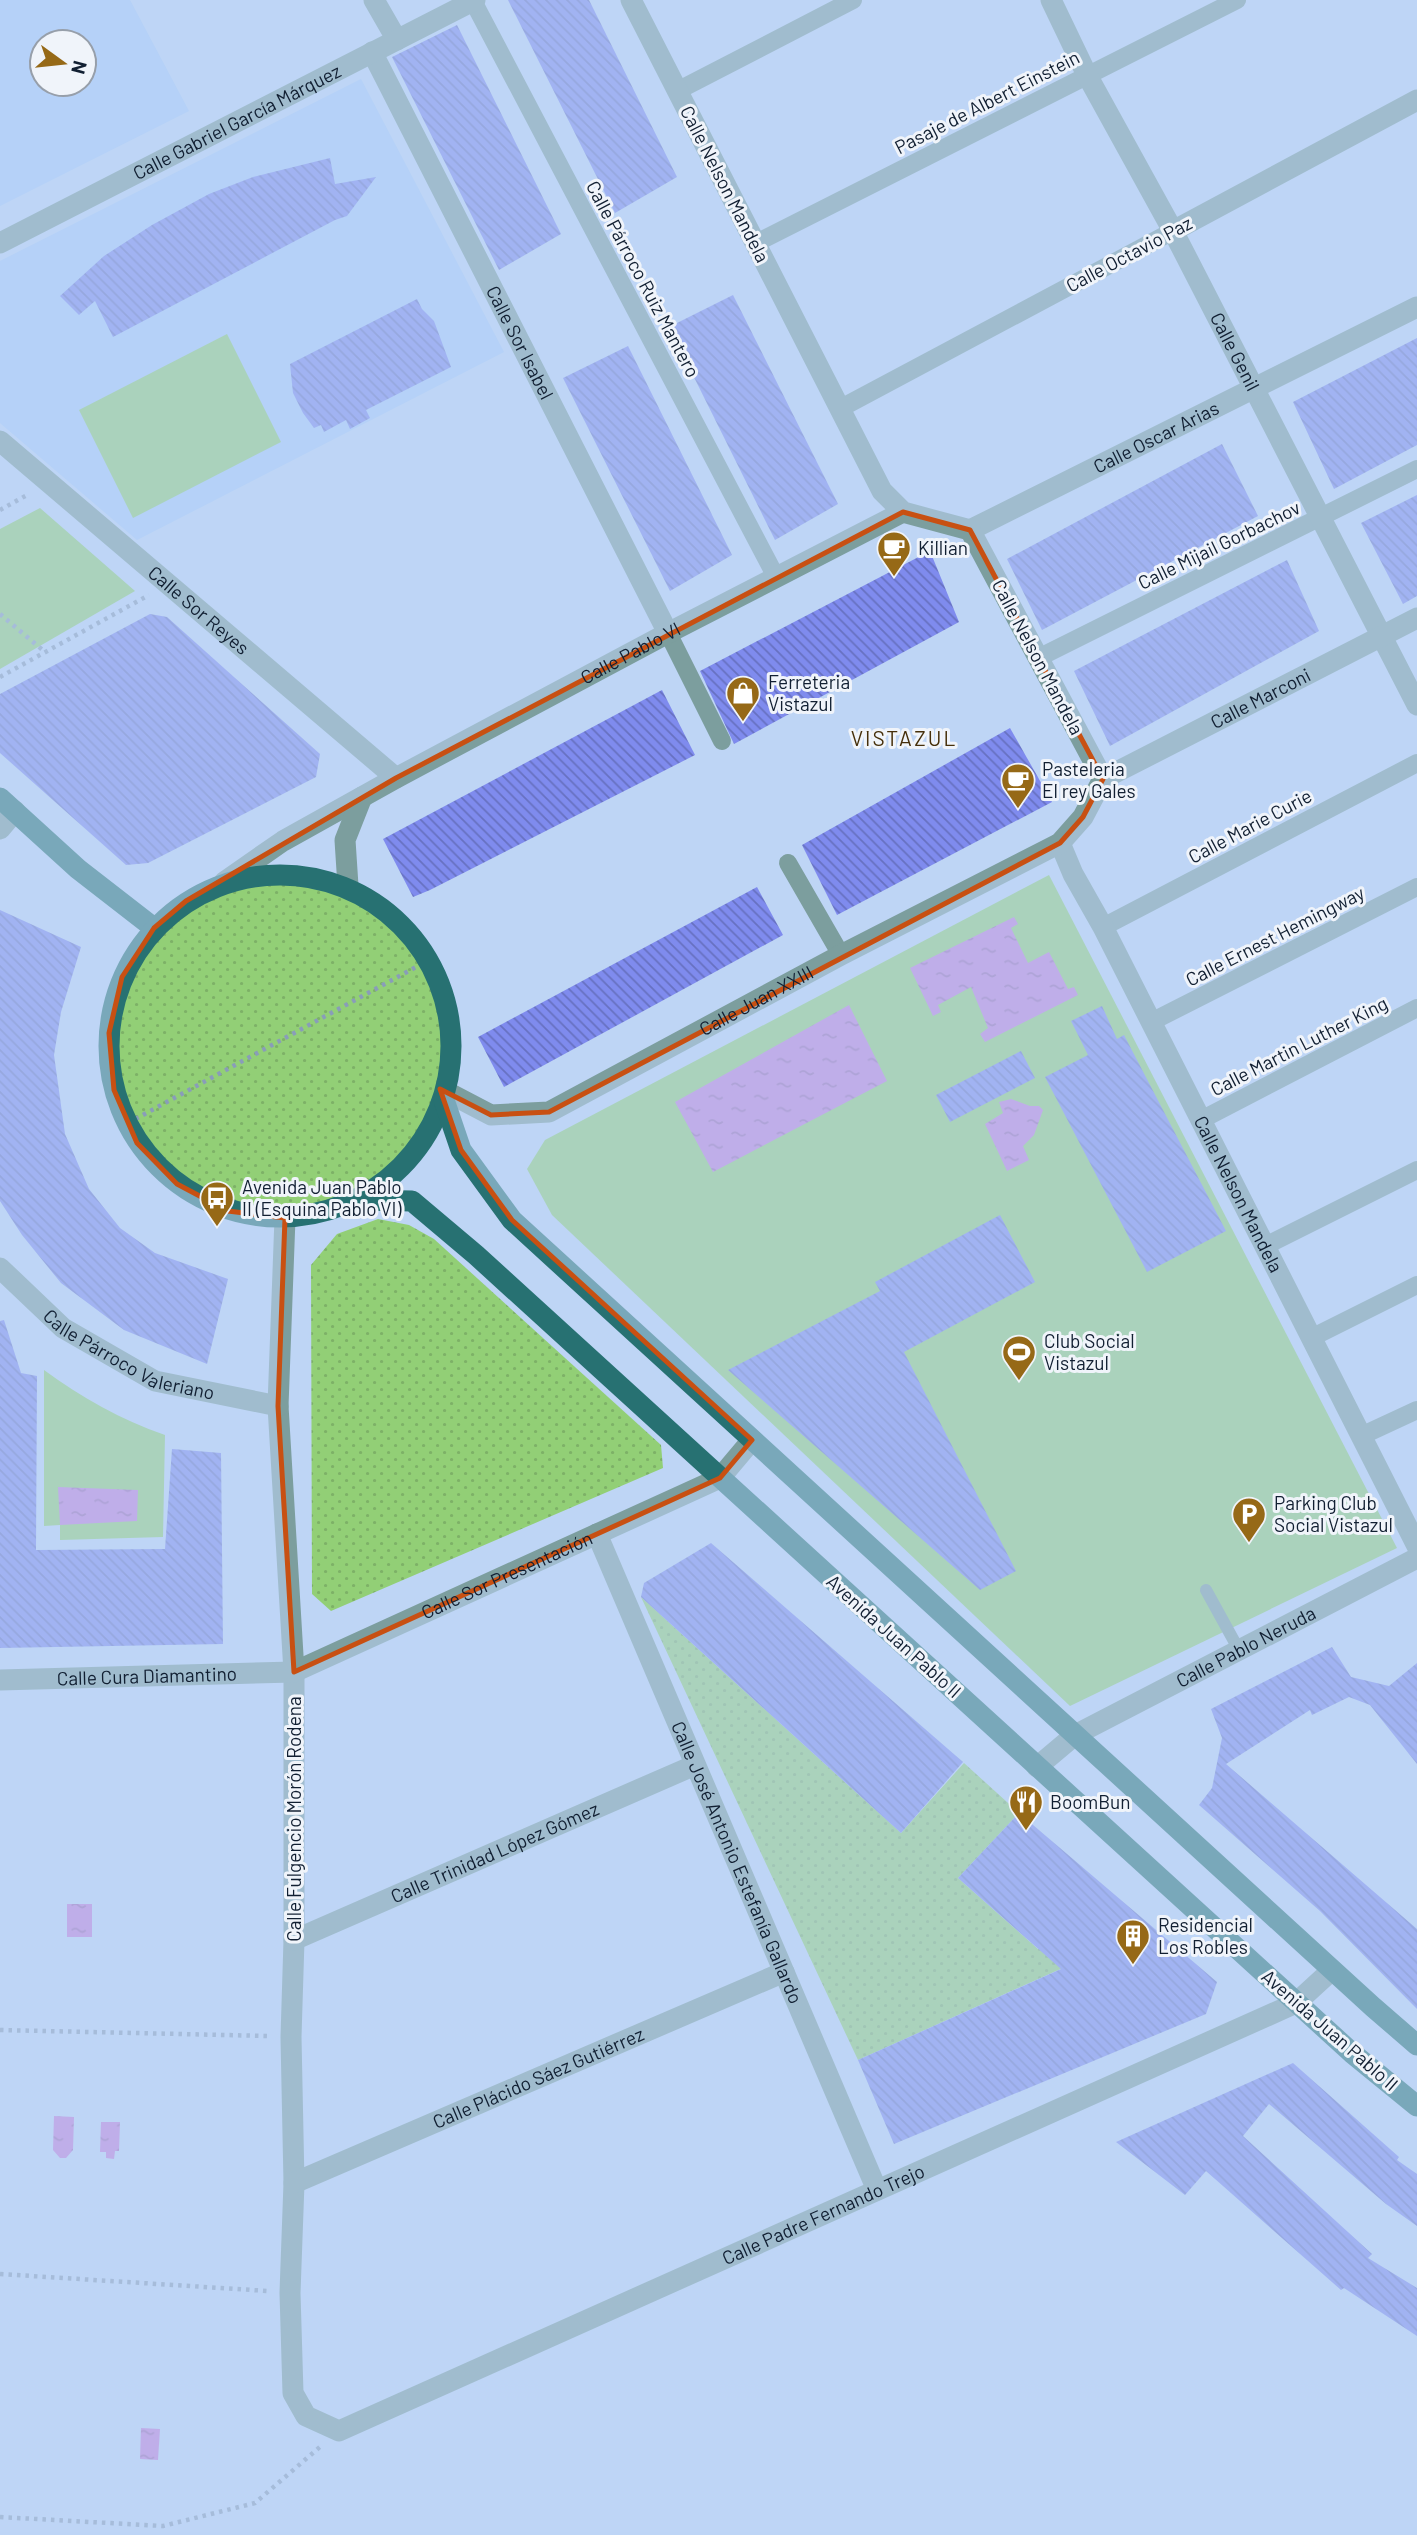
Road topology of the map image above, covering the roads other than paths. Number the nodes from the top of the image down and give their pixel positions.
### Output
1 (374, 0) edge
2 (474, 0) edge
3 (631, 0) edge
4 (853, 0) edge
5 (1051, 0) edge
6 (1237, 0) edge
7 (397, 40) junction
8 (372, 52) junction
9 (1087, 75) junction
10 (677, 91) junction
11 (1417, 100) edge
12 (1173, 231) junction
13 (0, 243) edge
14 (755, 243) junction
15 (1417, 307) edge
16 (1254, 389) junction
17 (841, 408) junction
18 (0, 441) edge
19 (1417, 469) edge
20 (903, 512) junction
21 (1320, 518) junction
22 (970, 530) junction
23 (776, 577) junction
24 (1417, 618) edge
25 (668, 633) junction
26 (1380, 637) junction
27 (1038, 658) junction
28 (1417, 705) edge
29 (722, 741) dead end
30 (1417, 763) edge
31 (396, 778) junction
32 (1103, 779) junction
33 (362, 797) junction
34 (8, 805) edge
35 (0, 829) edge
36 (1060, 843) junction
37 (788, 863) dead end
38 (224, 882) junction
39 (348, 887) junction
40 (1417, 887) edge
41 (1103, 927) junction
42 (154, 928) junction
43 (841, 954) junction
44 (1417, 1008) edge
45 (1151, 1023) junction
46 (445, 1096) junction
47 (1201, 1120) junction
48 (1417, 1170) edge
49 (357, 1200) junction
50 (285, 1219) junction
51 (1265, 1246) junction
52 (0, 1268) edge
53 (1417, 1285) edge
54 (1311, 1338) junction
55 (278, 1406) junction
56 (1417, 1410) edge
57 (1361, 1436) junction
58 (752, 1440) junction
59 (720, 1478) junction
60 (597, 1534) junction
61 (1417, 1546) edge
62 (1417, 1558) edge
63 (1206, 1590) dead end
64 (1239, 1650) junction
65 (294, 1672) junction
66 (0, 1680) edge
67 (1075, 1735) junction
68 (695, 1765) junction
69 (1037, 1767) junction
70 (294, 1940) junction
71 (1332, 1970) junction
72 (784, 1972) junction
73 (1296, 2003) junction
74 (1417, 2045) edge
75 (1417, 2106) edge
76 (293, 2183) junction
77 (877, 2190) junction
78 (306, 2416) joint

1 - 7 street
2 - 7 street, Calle Gabriel García Márquez
2 - 23 street, Calle Párroco Ruiz Mantero
3 - 10 street, Calle Nelson Mandela
4 - 10 street
5 - 9 street, Calle Genil
6 - 9 street, Pasaje de Albert Einstein
7 - 8 street, Calle Gabriel García Márquez
8 - 13 street, Calle Gabriel García Márquez
8 - 25 street, Calle Sor Isabel
9 - 12 street, Calle Genil
9 - 14 street, Pasaje de Albert Einstein
10 - 14 street, Calle Nelson Mandela
11 - 12 street, Calle Octavio Paz
12 - 16 street, Calle Genil
12 - 17 street, Calle Octavio Paz
14 - 17 street, Calle Nelson Mandela
15 - 16 street, Calle Oscar Arias
16 - 21 street, Calle Genil
16 - 22 street, Calle Oscar Arias
17 - 20 street, Calle Nelson Mandela
18 - 31 street, Calle Sor Reyes
19 - 21 street, Calle Mijail Gorbachov
20 - 22 street
20 - 23 street, Calle Pablo VI
21 - 26 street, Calle Genil
21 - 27 street, Calle Mijail Gorbachov
22 - 27 street, Calle Nelson Mandela
23 - 25 street, Calle Pablo VI
24 - 26 street, Calle Marconi
25 - 29 street
25 - 31 street, Calle Pablo VI
26 - 28 street, Calle Genil
26 - 32 street, Calle Marconi
27 - 32 street, Calle Nelson Mandela
30 - 41 street, Calle Marie Curie
31 - 33 street, Calle Pablo VI
32 - 36 street
33 - 38 street, Calle Pablo VI
33 - 39 street
34 - 35 street
34 - 42 main road
36 - 41 street, Calle Nelson Mandela
36 - 43 street, Calle Juan XXIII
37 - 43 street
38 - 39 main road
38 - 42 main road
39 - 46 main road
40 - 45 street, Calle Ernest Hemingway
41 - 45 street, Calle Nelson Mandela
42 - 50 main road
43 - 46 street, Calle Juan XXIII
44 - 47 street, Calle Martin Luther King
45 - 47 street, Calle Nelson Mandela
46 - 49 main road
46 - 58 main road
47 - 51 street, Calle Nelson Mandela
48 - 51 street
49 - 50 main road
49 - 59 main road, Avenida Juan Pablo II
50 - 55 street, Calle Fulgencio Morón Rodena
51 - 54 street, Calle Nelson Mandela
52 - 55 street, Calle Párroco Valeriano
53 - 54 street
54 - 57 street, Calle Nelson Mandela
55 - 65 street, Calle Fulgencio Morón Rodena
56 - 57 street
57 - 61 street, Calle Nelson Mandela
58 - 59 street
58 - 67 main road
59 - 60 street, Calle Sor Presentación
59 - 69 main road, Avenida Juan Pablo II
60 - 65 street, Calle Sor Presentación
60 - 68 street, Calle José Antonio Estefanía Gallardo
62 - 64 street, Calle Pablo Neruda
63 - 64 lane
64 - 67 street, Calle Pablo Neruda
65 - 66 street, Calle Cura Diamantino
65 - 70 street, Calle Fulgencio Morón Rodena
67 - 69 street, Calle Pablo Neruda
67 - 71 main road
68 - 70 street, Calle Trinidad López Gómez
68 - 72 street, Calle José Antonio Estefanía Gallardo
69 - 73 main road, Avenida Juan Pablo II
70 - 76 street, Calle Fulgencio Morón Rodena
71 - 73 street, Calle Padre Fernando Trejo
71 - 74 main road
72 - 76 street, Calle Plácido Sáez Gutiérrez
72 - 77 street, Calle José Antonio Estefanía Gallardo
73 - 75 main road, Avenida Juan Pablo II
73 - 77 street, Calle Padre Fernando Trejo
76 - 78 street, Calle Fulgencio Morón Rodena
77 - 78 street, Calle Padre Fernando Trejo

